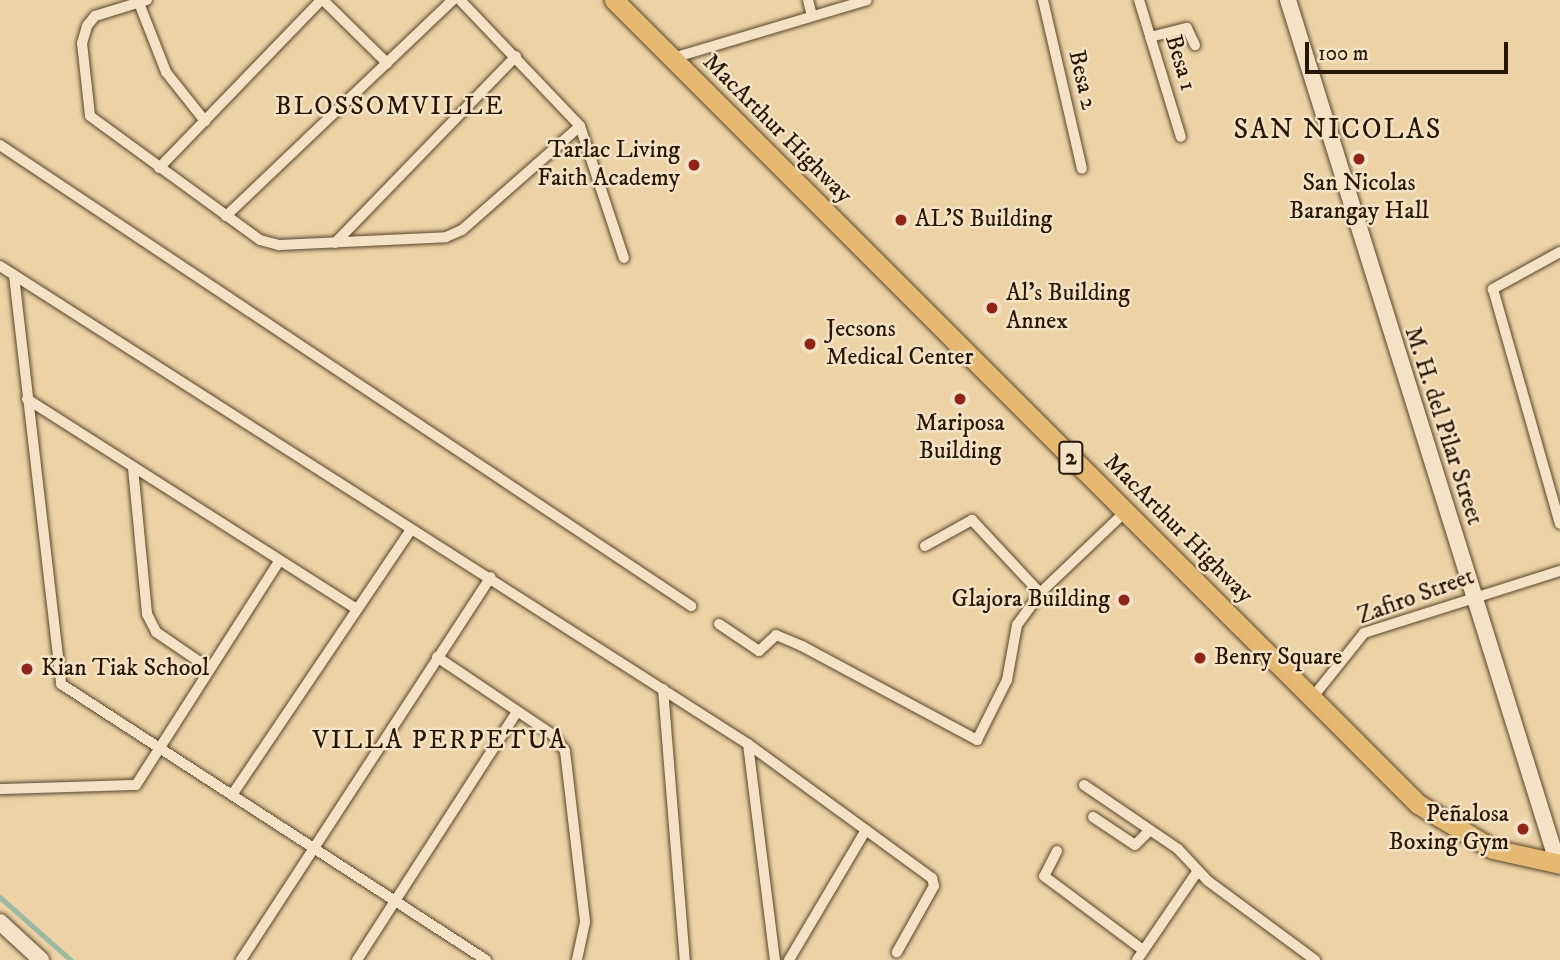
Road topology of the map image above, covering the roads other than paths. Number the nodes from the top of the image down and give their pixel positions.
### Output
1 (322, 0) edge
2 (453, 0) edge
3 (460, 0) edge
4 (614, 0) edge
5 (808, 0) edge
6 (867, 0) edge
7 (1043, 0) edge
8 (1139, 0) edge
9 (1288, 0) edge
10 (143, 1) edge
11 (812, 16) junction
12 (1150, 37) junction
13 (1195, 45) dead end
14 (516, 56) junction
15 (673, 58) junction
16 (387, 63) junction
17 (205, 121) junction
18 (580, 126) junction
19 (1181, 137) dead end
20 (0, 145) edge
21 (159, 168) junction
22 (1082, 169) dead end
23 (226, 216) junction
24 (335, 243) junction
25 (1560, 251) edge
26 (624, 258) dead end
27 (0, 266) edge
28 (14, 276) junction
29 (27, 399) junction
30 (133, 468) junction
31 (1126, 511) junction
32 (1560, 524) edge
33 (410, 531) junction
34 (925, 546) dead end
35 (279, 561) junction
36 (1560, 571) edge
37 (491, 577) junction
38 (1040, 593) junction
39 (1473, 598) junction
40 (691, 606) dead end
41 (355, 608) junction
42 (719, 624) dead end
43 (437, 657) junction
44 (210, 669) junction
45 (663, 689) junction
46 (1312, 698) junction
47 (517, 712) junction
48 (748, 744) junction
49 (160, 750) junction
50 (1084, 785) dead end
51 (0, 789) edge
52 (232, 795) junction
53 (1093, 817) dead end
54 (866, 830) junction
55 (1150, 830) junction
56 (314, 849) junction
57 (1057, 851) dead end
58 (1559, 866) edge
59 (1197, 872) junction
60 (394, 902) junction
61 (0, 922) edge
62 (897, 952) dead end
63 (1140, 955) edge
64 (474, 957) edge
65 (41, 960) edge
66 (241, 960) edge
67 (357, 960) edge
68 (486, 960) edge
69 (577, 960) edge
70 (685, 960) edge
71 (775, 960) edge
72 (789, 960) edge
73 (1315, 960) edge

1 - 16 street
1 - 17 street
2 - 16 street
3 - 14 street
4 - 15 highway, MacArthur Highway / 2
5 - 11 street
6 - 11 street
7 - 22 street, Besa 2
8 - 12 street, Besa 1
9 - 39 street, M. H. del Pilar Street
10 - 17 street
10 - 21 street
11 - 15 street
12 - 13 street
12 - 19 street, Besa 1
14 - 18 street
14 - 24 street
15 - 31 highway, MacArthur Highway / 2
16 - 23 street
17 - 21 street
18 - 24 street
18 - 26 street
20 - 40 street
21 - 23 street
23 - 24 street
25 - 32 street
27 - 28 street
28 - 29 street
28 - 33 street
29 - 30 street
29 - 49 street
30 - 35 street
30 - 44 street
31 - 38 street
31 - 46 highway, MacArthur Highway / 2
33 - 37 street
33 - 41 street
34 - 38 street
35 - 41 street
35 - 44 street
36 - 39 street, Zafiro Street
37 - 43 street
37 - 45 street
38 - 42 street
39 - 46 street, Zafiro Street
39 - 58 street, M. H. del Pilar Street
41 - 52 street
43 - 47 street
43 - 56 street
44 - 49 street
45 - 48 street
45 - 70 street
46 - 58 highway, MacArthur Highway / 2
47 - 60 street
47 - 69 street
48 - 54 street
48 - 71 street
49 - 51 street
49 - 52 street
50 - 55 street
52 - 56 street
53 - 55 street
54 - 62 street
54 - 72 street
55 - 59 street
56 - 60 street
56 - 66 street
57 - 63 street
59 - 63 street
59 - 73 street
60 - 64 street
60 - 67 street
61 - 65 street
64 - 68 street

